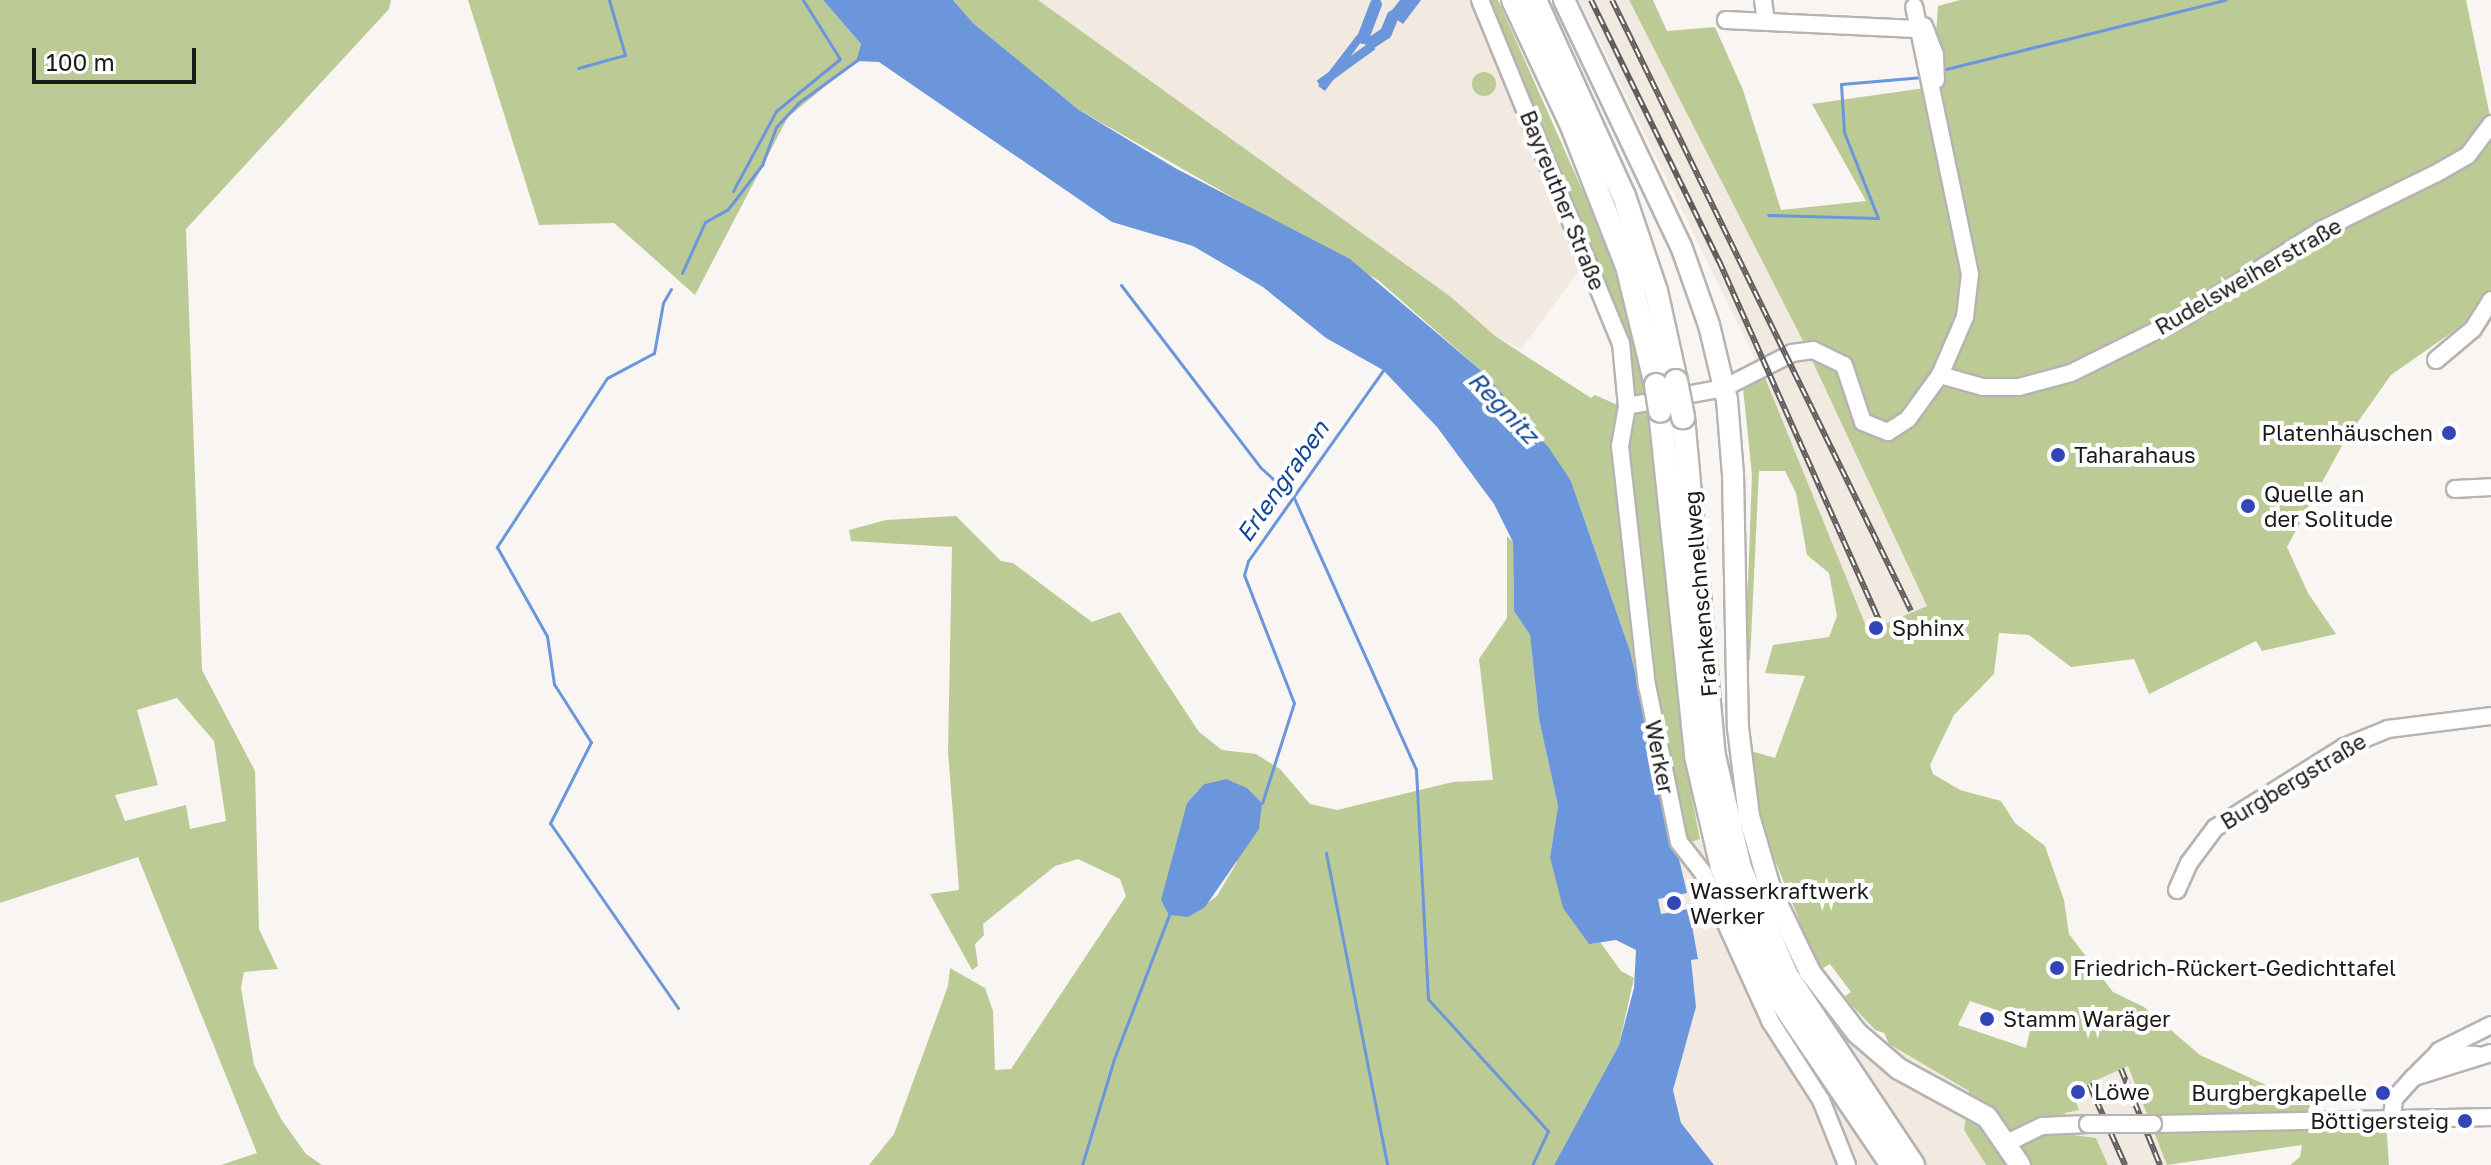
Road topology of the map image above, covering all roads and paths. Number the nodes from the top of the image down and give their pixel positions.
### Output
1 (1480, 0) edge
2 (1513, 0) edge
3 (1535, 0) edge
4 (1564, 0) edge
5 (1763, 0) edge
6 (1913, 4) edge
7 (1726, 20) dead end
8 (1766, 21) junction
9 (1916, 29) junction
10 (1935, 98) junction
11 (2491, 124) edge
12 (2491, 300) edge
13 (2436, 360) dead end
14 (1940, 375) junction
15 (1666, 383) junction
16 (1724, 388) junction
17 (1627, 406) junction
18 (2491, 487) edge
19 (2455, 489) dead end
20 (2491, 716) edge
21 (2177, 890) dead end
22 (2491, 1025) edge
23 (2438, 1053) junction
24 (2485, 1054) edge
25 (2414, 1077) junction
26 (2392, 1116) junction
27 (2491, 1117) edge
28 (2007, 1143) junction
29 (1847, 1165) edge
30 (1892, 1165) edge
31 (1913, 1165) edge
32 (2020, 1165) edge

1 - 17 street, Bayreuther Straße
2 - 15 highway, Frankenschnellweg
3 - 15 highway, Frankenschnellweg
4 - 16 main road
5 - 8 street
6 - 9 street
6 - 10 street
7 - 8 street
8 - 9 street
9 - 10 street
10 - 14 street
11 - 14 street, Rudelsweiherstraße
12 - 13 street
14 - 16 street
15 - 30 highway, Frankenschnellweg, bridge
15 - 31 highway, Frankenschnellweg, bridge
16 - 17 street
16 - 28 main road
17 - 29 street, Werker
18 - 19 street
20 - 21 street, Burgbergstraße
22 - 23 street
23 - 24 street
23 - 25 street
24 - 25 street
25 - 26 street
26 - 27 street
26 - 28 street, bridge
28 - 32 main road

